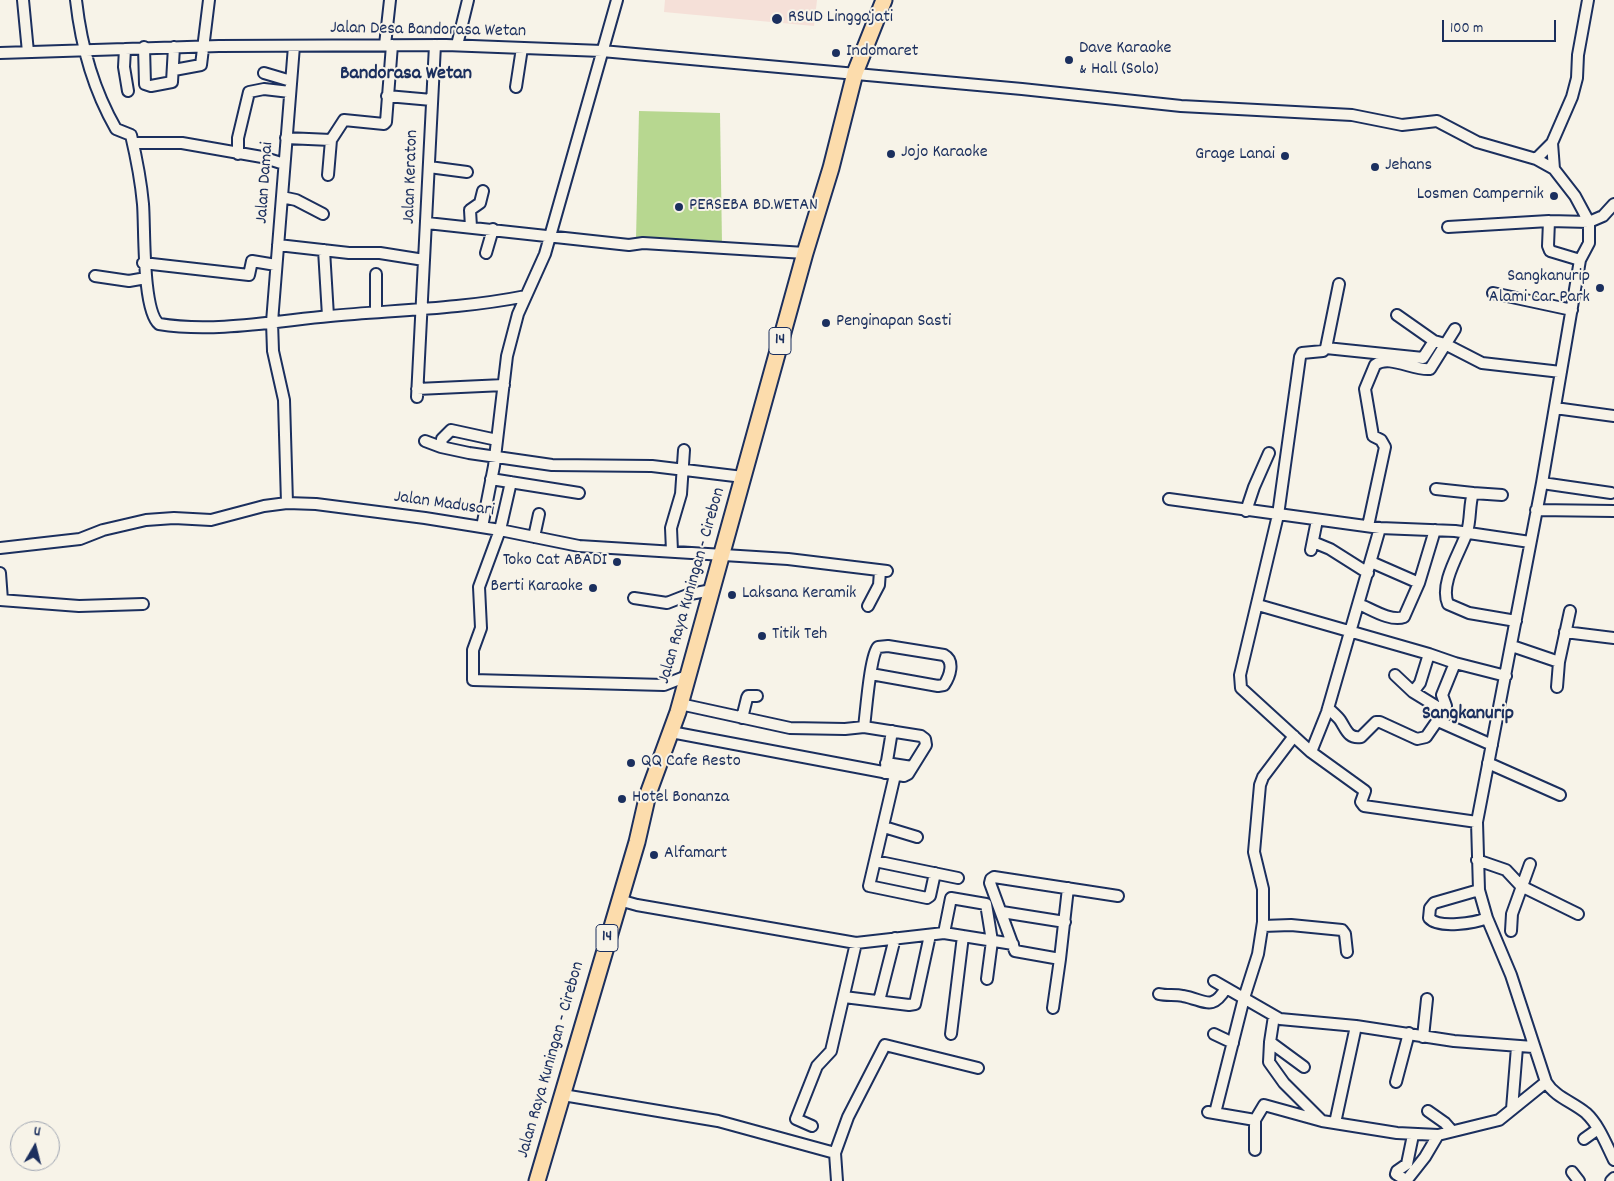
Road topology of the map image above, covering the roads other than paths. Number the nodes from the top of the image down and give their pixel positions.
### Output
1 (23, 0) edge
2 (76, 0) edge
3 (209, 0) edge
4 (390, 0) edge
5 (468, 0) edge
6 (617, 0) edge
7 (884, 0) edge
8 (1588, 0) edge
9 (388, 45) junction
10 (435, 45) junction
11 (203, 46) junction
12 (294, 46) junction
13 (458, 46) junction
14 (144, 47) junction
15 (174, 47) junction
16 (522, 48) junction
17 (125, 49) junction
18 (84, 50) junction
19 (602, 51) junction
20 (28, 52) junction
21 (0, 53) edge
22 (174, 70) junction
23 (264, 73) dead end
24 (855, 73) junction
25 (291, 81) junction
26 (516, 87) dead end
27 (128, 91) dead end
28 (290, 92) junction
29 (388, 96) junction
30 (432, 100) junction
31 (286, 138) junction
32 (331, 140) junction
33 (133, 143) junction
34 (1552, 143) junction
35 (238, 154) junction
36 (1536, 159) junction
37 (284, 164) junction
38 (429, 168) junction
39 (1554, 168) junction
40 (467, 172) dead end
41 (328, 176) dead end
42 (483, 191) dead end
43 (282, 197) junction
44 (1614, 204) edge
45 (323, 214) dead end
46 (1549, 221) junction
47 (1590, 222) junction
48 (427, 223) junction
49 (471, 227) junction
50 (1448, 227) dead end
51 (493, 229) junction
52 (550, 237) junction
53 (278, 245) junction
54 (324, 250) junction
55 (486, 253) dead end
56 (805, 253) junction
57 (424, 260) junction
58 (1580, 260) junction
59 (143, 264) junction
60 (276, 265) junction
61 (376, 274) dead end
62 (95, 276) dead end
63 (146, 278) junction
64 (1339, 284) dead end
65 (1493, 293) dead end
66 (526, 296) junction
67 (420, 310) junction
68 (1572, 310) junction
69 (376, 312) junction
70 (1397, 315) dead end
71 (328, 316) junction
72 (272, 322) junction
73 (1455, 329) dead end
74 (1434, 341) junction
75 (1446, 344) junction
76 (1326, 348) junction
77 (1561, 372) junction
78 (504, 384) junction
79 (1555, 408) junction
80 (1614, 416) edge
81 (425, 440) dead end
82 (497, 440) junction
83 (441, 447) junction
84 (684, 450) dead end
85 (1269, 453) dead end
86 (495, 457) junction
87 (682, 470) junction
88 (743, 477) junction
89 (491, 479) junction
90 (511, 482) junction
91 (1542, 483) junction
92 (1436, 489) dead end
93 (579, 493) dead end
94 (1474, 493) junction
95 (1611, 493) dead end
96 (1502, 495) dead end
97 (1168, 499) dead end
98 (288, 504) junction
99 (1536, 510) junction
100 (1246, 511) junction
101 (1614, 511) edge
102 (539, 514) dead end
103 (1278, 515) junction
104 (1317, 520) junction
105 (1368, 526) junction
106 (482, 527) junction
107 (1380, 528) junction
108 (500, 530) junction
109 (1435, 530) junction
110 (1467, 533) junction
111 (534, 536) junction
112 (1530, 542) junction
113 (0, 548) edge
114 (672, 551) junction
115 (722, 554) junction
116 (1371, 562) junction
117 (0, 573) edge
118 (1368, 573) junction
119 (1419, 582) junction
120 (712, 590) junction
121 (634, 598) dead end
122 (1, 600) edge
123 (143, 604) dead end
124 (1359, 604) junction
125 (1258, 605) junction
126 (868, 606) dead end
127 (1570, 611) dead end
128 (1516, 621) junction
129 (1352, 632) junction
130 (1565, 632) junction
131 (1614, 638) edge
132 (1512, 646) junction
133 (1429, 654) junction
134 (1559, 662) junction
135 (1454, 663) junction
136 (871, 674) junction
137 (1395, 675) dead end
138 (1506, 676) junction
139 (1557, 687) dead end
140 (683, 690) junction
141 (1412, 692) junction
142 (757, 696) dead end
143 (1328, 708) junction
144 (1444, 711) junction
145 (742, 718) junction
146 (1438, 721) junction
147 (864, 726) junction
148 (892, 731) junction
149 (671, 732) junction
150 (1294, 736) junction
151 (1492, 745) junction
152 (1312, 752) junction
153 (1488, 763) junction
154 (912, 767) junction
155 (886, 768) junction
156 (895, 775) junction
157 (1560, 795) dead end
158 (1477, 822) junction
159 (884, 827) junction
160 (917, 837) dead end
161 (1477, 860) junction
162 (875, 861) junction
163 (1530, 864) dead end
164 (935, 873) junction
165 (958, 878) dead end
166 (1521, 886) junction
167 (1068, 888) junction
168 (1479, 890) junction
169 (1118, 896) dead end
170 (618, 900) junction
171 (1002, 912) junction
172 (1578, 914) dead end
173 (1487, 918) junction
174 (1065, 922) junction
175 (1263, 926) junction
176 (1511, 931) dead end
177 (944, 933) junction
178 (930, 934) junction
179 (963, 936) junction
180 (895, 938) junction
181 (992, 941) junction
182 (856, 943) junction
183 (1013, 944) junction
184 (1347, 952) dead end
185 (1060, 960) junction
186 (987, 979) dead end
187 (1214, 981) dead end
188 (1226, 988) junction
189 (1159, 994) dead end
190 (844, 997) junction
191 (1244, 998) junction
192 (1427, 999) dead end
193 (879, 1001) junction
194 (1053, 1008) dead end
195 (1274, 1016) junction
196 (1356, 1026) junction
197 (1410, 1033) junction
198 (950, 1034) dead end
199 (1214, 1034) dead end
200 (1422, 1037) junction
201 (1270, 1042) junction
202 (1233, 1043) junction
203 (1517, 1047) junction
204 (1533, 1047) junction
205 (1304, 1067) dead end
206 (978, 1068) dead end
207 (1396, 1082) dead end
208 (1546, 1082) junction
209 (563, 1095) junction
210 (1512, 1109) junction
211 (1428, 1111) dead end
212 (1255, 1120) junction
213 (1322, 1121) junction
214 (1335, 1122) junction
215 (812, 1126) dead end
216 (1598, 1129) junction
217 (1452, 1131) junction
218 (1412, 1135) junction
219 (1438, 1135) junction
220 (1584, 1139) dead end
221 (1255, 1150) dead end
222 (835, 1153) junction
223 (1614, 1160) edge
224 (1572, 1172) dead end
225 (1614, 1178) edge
226 (536, 1181) edge
227 (837, 1181) edge
228 (1406, 1181) edge
229 (1579, 1181) edge
230 (1611, 1181) edge

1 - 20 street
2 - 18 street
3 - 11 street
4 - 9 street
5 - 13 street
6 - 19 street
7 - 24 highway, Jalan Raya Kuningan - Cirebon / 14
8 - 34 street
9 - 10 street, Jalan Desa Bandorasa Wetan
9 - 12 street, Jalan Desa Bandorasa Wetan
9 - 29 street
10 - 13 street, Jalan Desa Bandorasa Wetan
10 - 30 street, Jalan Keraton
11 - 12 street, Jalan Desa Bandorasa Wetan
11 - 15 street, Jalan Desa Bandorasa Wetan
11 - 22 street
12 - 25 street, Jalan Damai
13 - 16 street, Jalan Desa Bandorasa Wetan
14 - 15 street, Jalan Desa Bandorasa Wetan
14 - 17 street, Jalan Desa Bandorasa Wetan
14 - 22 street
15 - 22 street
16 - 19 street, Jalan Desa Bandorasa Wetan
16 - 26 street
17 - 18 street, Jalan Desa Bandorasa Wetan
17 - 27 street
18 - 20 street, Jalan Desa Bandorasa Wetan
18 - 33 street
19 - 24 street, Jalan Desa Bandorasa Wetan
19 - 52 street
20 - 21 street, Jalan Desa Bandorasa Wetan
23 - 25 street
24 - 36 street, Jalan Desa Bandorasa Wetan
24 - 56 highway, Jalan Raya Kuningan - Cirebon / 14
25 - 28 street, Jalan Damai
28 - 31 street, Jalan Damai
28 - 35 street
29 - 30 street
29 - 32 street
30 - 38 street, Jalan Keraton
31 - 32 street
31 - 37 street, Jalan Damai
32 - 41 street
33 - 35 street
33 - 59 street
34 - 36 street
34 - 39 street
35 - 37 street
36 - 39 street, Jalan Desa Bandorasa Wetan
37 - 43 street, Jalan Damai
38 - 40 street
38 - 48 street, Jalan Keraton
39 - 47 street
42 - 49 street
43 - 45 street
43 - 53 street, Jalan Damai
44 - 47 street
46 - 47 street
46 - 50 street
46 - 58 street
47 - 58 street
48 - 49 street
48 - 57 street, Jalan Keraton
49 - 51 street
51 - 52 street
51 - 55 street
52 - 56 street
52 - 66 street
53 - 54 street
53 - 60 street, Jalan Damai
54 - 57 street
54 - 71 street
56 - 88 highway, Jalan Raya Kuningan - Cirebon / 14
57 - 67 street, Jalan Keraton
58 - 68 street
59 - 60 street
59 - 63 street
60 - 72 street, Jalan Damai
61 - 69 street
62 - 63 street
63 - 72 street
64 - 76 street
65 - 68 street
66 - 67 street
66 - 78 street
67 - 69 street
67 - 78 street, Jalan Keraton
68 - 77 street
69 - 71 street
70 - 74 street
71 - 72 street
72 - 98 street, Jalan Damai
73 - 75 street
74 - 75 street
74 - 76 street
75 - 77 street
75 - 105 street
76 - 103 street
77 - 79 street
78 - 82 street
79 - 80 street
79 - 91 street
81 - 83 street
82 - 83 street
82 - 86 street
83 - 86 street
84 - 87 street
85 - 100 street
86 - 87 street
86 - 89 street
87 - 88 street
87 - 114 street
88 - 115 highway, Jalan Raya Kuningan - Cirebon / 14
89 - 90 street
89 - 106 street
90 - 93 street
90 - 108 street
91 - 95 street
91 - 99 street
92 - 94 street
94 - 96 street
94 - 110 street
97 - 100 street
98 - 106 street, Jalan Madusari
98 - 113 street, Jalan Madusari
99 - 101 street
99 - 112 street
100 - 103 street
102 - 111 street
103 - 104 street
103 - 125 street
104 - 105 street
104 - 118 street
105 - 107 street
106 - 108 street, Jalan Madusari
107 - 109 street
107 - 116 street
108 - 111 street, Jalan Madusari
108 - 140 street
109 - 110 street
109 - 119 street
110 - 112 street
110 - 128 street
111 - 114 street, Jalan Madusari
112 - 128 street
114 - 115 street, Jalan Madusari
115 - 120 highway, Jalan Raya Kuningan - Cirebon / 14
115 - 126 street, Jalan Madusari
116 - 118 street
116 - 119 street
117 - 122 street
118 - 124 street
119 - 124 street
120 - 121 street
120 - 140 highway, Jalan Raya Kuningan - Cirebon / 14
122 - 123 street
124 - 129 street
125 - 129 street
125 - 150 street
127 - 130 street
128 - 132 street
129 - 133 street
129 - 143 street
130 - 131 street
130 - 134 street
132 - 134 street
132 - 138 street
133 - 135 street
133 - 141 street
134 - 139 street
135 - 138 street
135 - 144 street
136 - 136 street
136 - 147 street
137 - 141 street
138 - 151 street
140 - 145 street
140 - 149 highway, Jalan Raya Kuningan - Cirebon / 14
141 - 144 street
142 - 145 street
143 - 146 street
143 - 152 street
144 - 146 street
145 - 147 street
146 - 151 street
147 - 148 street
148 - 154 street
148 - 155 street
149 - 155 street
149 - 170 highway, Jalan Raya Kuningan - Cirebon / 14
150 - 152 street
150 - 175 street
151 - 153 street
152 - 158 street
153 - 157 street
153 - 158 street
154 - 155 street
154 - 156 street
155 - 156 street
156 - 159 street
158 - 161 street
159 - 160 street
159 - 162 street
161 - 166 street
161 - 168 street
162 - 164 street
162 - 164 street
163 - 166 street
164 - 165 street
166 - 172 street
166 - 176 street
167 - 169 street
167 - 171 street
167 - 174 street
168 - 173 street
168 - 173 street
170 - 182 street
170 - 209 highway, Jalan Raya Kuningan - Cirebon / 14
171 - 174 street
171 - 183 street
173 - 204 street
174 - 185 street
175 - 184 street
175 - 191 street
177 - 178 street
177 - 179 street
177 - 181 street
178 - 180 street
178 - 193 street
179 - 181 street
179 - 198 street
180 - 182 street
180 - 193 street
181 - 183 street
181 - 186 street
182 - 190 street
183 - 185 street
185 - 194 street
187 - 188 street
188 - 189 street
188 - 191 street
190 - 193 street
190 - 215 street
191 - 195 street
191 - 202 street
192 - 200 street
195 - 196 street
195 - 201 street
196 - 197 street
196 - 214 street
197 - 200 street
197 - 207 street
199 - 202 street
200 - 203 street
201 - 205 street
201 - 213 street
202 - 212 street
203 - 204 street
203 - 210 street
204 - 208 street
206 - 222 street
208 - 210 street
208 - 216 street
209 - 222 street
209 - 226 highway, Jalan Raya Kuningan - Cirebon / 14
210 - 217 street
211 - 217 street
212 - 213 street
212 - 221 street
213 - 214 street
214 - 218 street
216 - 220 street
216 - 223 street
217 - 219 street
218 - 219 street
218 - 228 street
219 - 228 street
222 - 227 street
224 - 229 street
225 - 230 street

